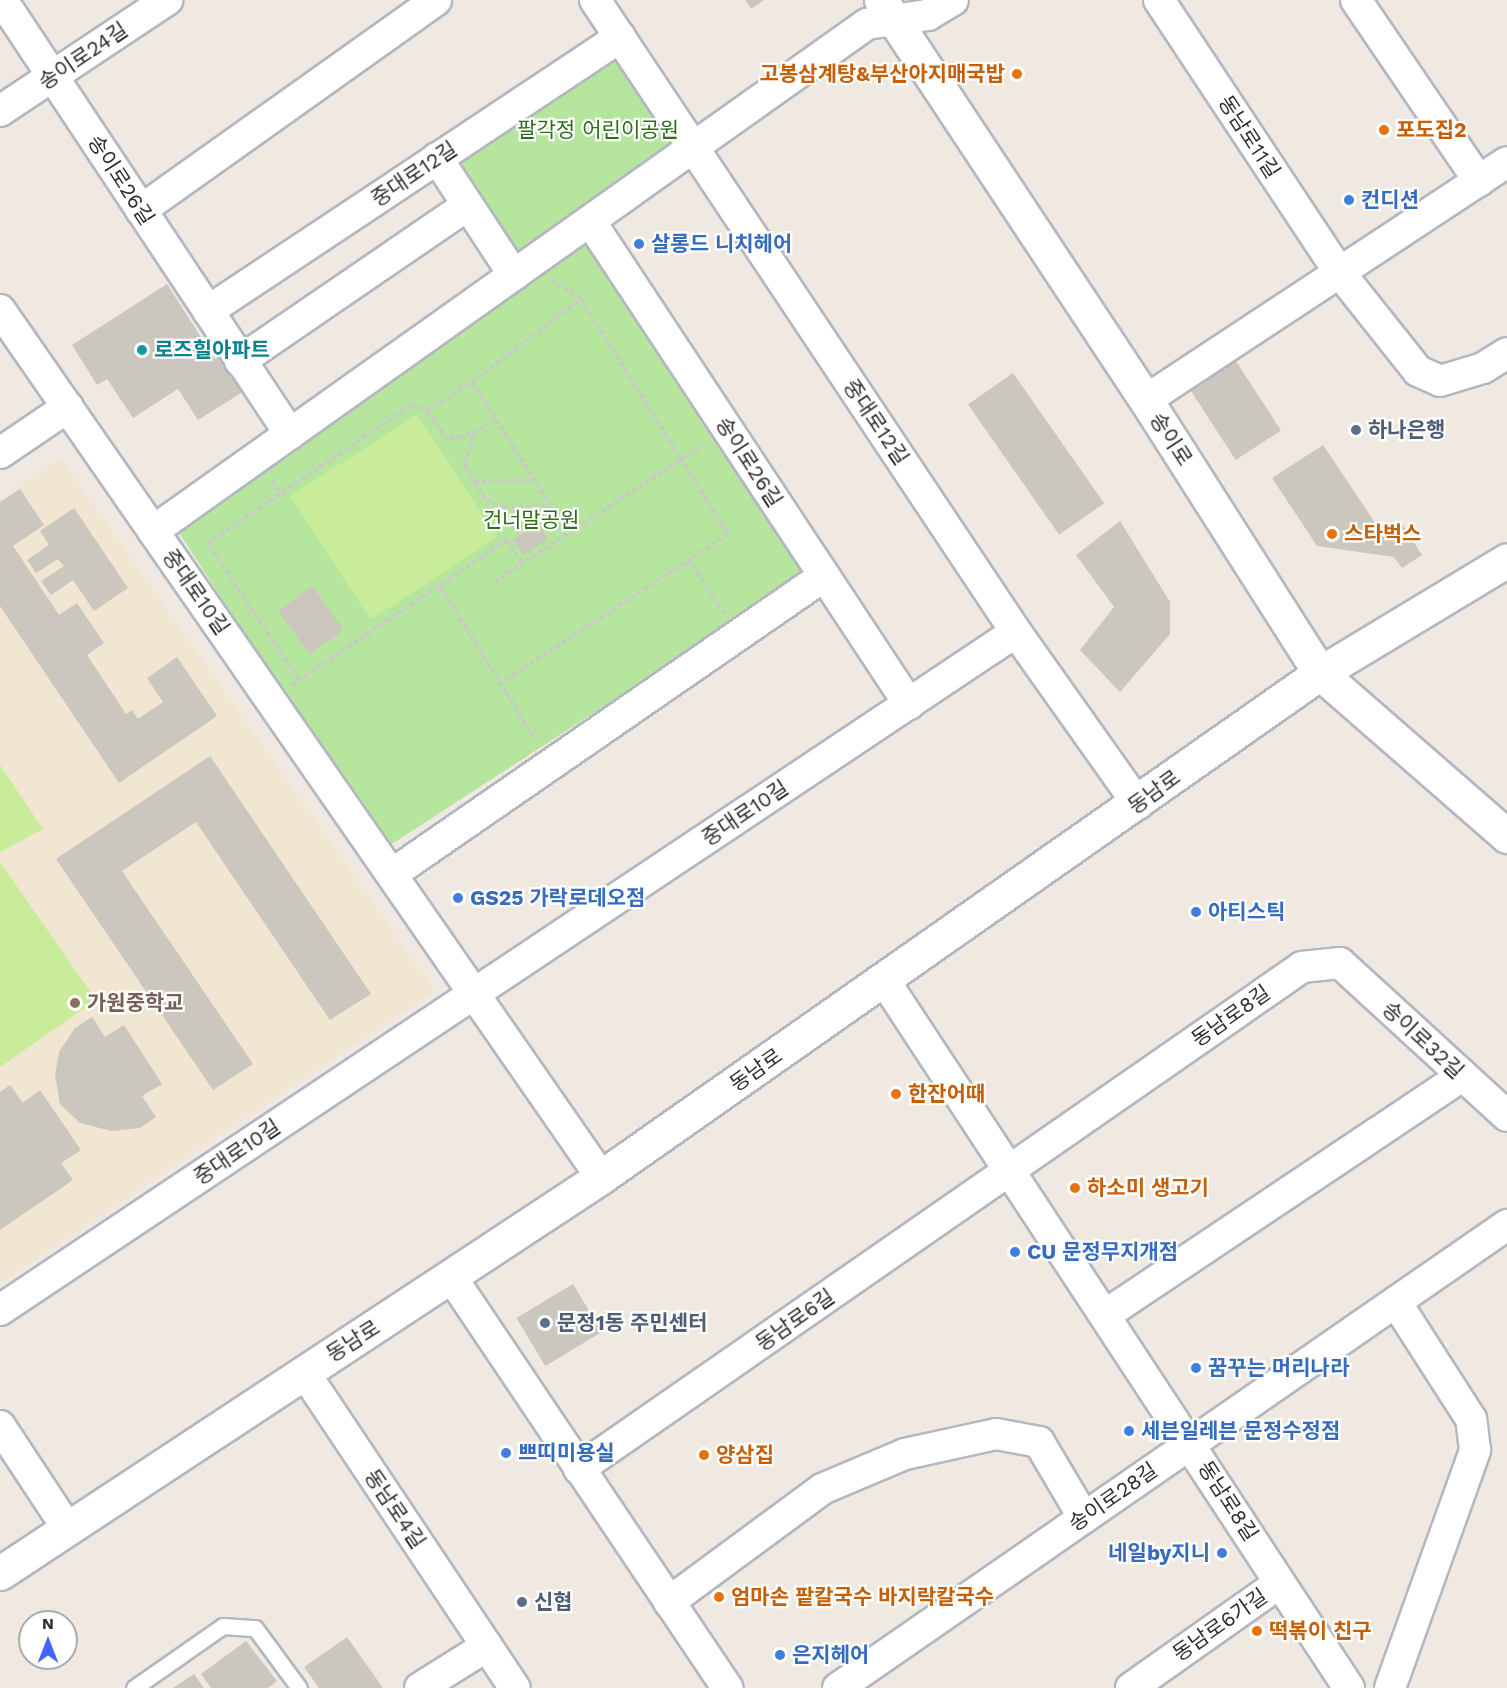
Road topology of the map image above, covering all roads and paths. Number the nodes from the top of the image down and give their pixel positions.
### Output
1 (2, 0) edge
2 (167, 0) edge
3 (436, 0) edge
4 (595, 0) edge
5 (953, 0) edge
6 (1159, 0) edge
7 (1356, 0) edge
8 (888, 10) edge
9 (620, 37) junction
10 (52, 76) junction
11 (0, 111) edge
12 (693, 147) junction
13 (437, 158) junction
14 (1507, 162) edge
15 (1479, 181) junction
16 (468, 205) junction
17 (141, 210) junction
18 (590, 221) junction
19 (522, 269) junction
20 (1340, 273) junction
21 (580, 299) junction
22 (0, 310) edge
23 (207, 311) junction
24 (1507, 353) edge
25 (240, 361) junction
26 (472, 382) junction
27 (1146, 400) junction
28 (68, 407) junction
29 (427, 410) junction
30 (498, 421) junction
31 (727, 429) junction
32 (475, 430) junction
33 (290, 434) junction
34 (0, 453) edge
35 (681, 459) junction
36 (534, 480) junction
37 (474, 482) junction
38 (552, 506) junction
39 (153, 531) junction
40 (569, 534) junction
41 (689, 560) junction
42 (1507, 561) edge
43 (522, 565) junction
44 (824, 576) junction
45 (495, 582) dead end
46 (440, 586) junction
47 (1016, 632) junction
48 (738, 635) junction
49 (1320, 673) junction
50 (299, 680) junction
51 (499, 684) junction
52 (270, 699) junction
53 (909, 704) junction
54 (551, 764) junction
55 (1138, 804) junction
56 (1507, 836) edge
57 (392, 874) junction
58 (1341, 963) joint
59 (884, 980) junction
60 (474, 994) junction
61 (1461, 1077) junction
62 (1507, 1116) edge
63 (1010, 1170) junction
64 (601, 1177) junction
65 (1507, 1225) edge
66 (452, 1278) junction
67 (1396, 1302) junction
68 (0, 1310) edge
69 (1105, 1315) junction
70 (304, 1372) junction
71 (0, 1426) edge
72 (1190, 1444) junction
73 (579, 1470) junction
74 (1084, 1518) junction
75 (66, 1526) junction
76 (0, 1573) edge
77 (1280, 1582) junction
78 (669, 1602) junction
79 (487, 1646) junction
80 (134, 1688) edge
81 (299, 1688) edge
82 (420, 1688) edge
83 (515, 1688) edge
84 (727, 1688) edge
85 (838, 1688) edge
86 (1131, 1688) edge
87 (1349, 1688) edge
88 (1390, 1688) edge

1 - 10 street, 송이로26길
2 - 10 street, 송이로24길
3 - 17 street
4 - 9 street, 중대로12길
5 - 8 street
6 - 20 street, 동남로11길
7 - 15 street
8 - 12 street
8 - 27 main road, 송이로
9 - 12 street, 중대로12길
9 - 13 street, 중대로12길
10 - 11 street, 송이로24길
10 - 17 street, 송이로26길
12 - 18 street
12 - 47 street, 중대로12길
13 - 16 street
13 - 23 street, 중대로12길
14 - 15 street
15 - 20 street
16 - 19 street
16 - 25 street
17 - 23 street, 송이로26길
18 - 19 street
18 - 31 street, 송이로26길
19 - 21 path
19 - 33 street
20 - 24 street, 동남로11길
20 - 27 street
21 - 26 path
21 - 35 path
22 - 28 street, 중대로10길
23 - 25 street, 송이로26길
25 - 33 street, 송이로26길
26 - 29 path
26 - 30 path
27 - 49 main road, 송이로
28 - 34 street
28 - 39 street, 중대로10길
29 - 32 path
29 - 50 path
30 - 32 path
30 - 36 path
31 - 35 path
31 - 44 street, 송이로26길
32 - 37 path
33 - 39 street
35 - 40 path
35 - 41 path
36 - 37 path
36 - 38 path
37 - 38 path
38 - 40 path
39 - 52 street, 중대로10길
40 - 43 path
41 - 48 path
41 - 51 path
42 - 49 main road, 동남로
43 - 45 path
43 - 46 path
44 - 48 street
44 - 53 street, 송이로26길
46 - 50 path
46 - 51 path
47 - 53 street, 중대로10길
47 - 55 street, 중대로12길
48 - 54 street
49 - 55 main road, 동남로
49 - 56 main road, 송이로
50 - 52 path
51 - 54 path
52 - 57 street, 중대로10길
53 - 60 street, 중대로10길
54 - 57 street
55 - 59 main road, 동남로
57 - 60 street, 중대로10길
58 - 61 street, 송이로32길
58 - 63 street, 동남로8길
59 - 63 street, 동남로8길
59 - 64 main road, 동남로
60 - 64 street, 중대로10길
60 - 68 street, 중대로10길
61 - 62 street, 송이로32길
61 - 69 street
63 - 69 street, 동남로8길
63 - 73 street, 동남로6길
64 - 66 main road, 동남로
65 - 67 street, 송이로28길
66 - 70 main road, 동남로
66 - 73 street
67 - 72 street, 송이로28길
67 - 88 street
69 - 72 street, 동남로8길
70 - 75 main road, 동남로
70 - 79 street, 동남로4길
71 - 75 street
72 - 74 street, 송이로28길
72 - 77 street, 동남로8길
73 - 78 street
74 - 78 street
74 - 85 street, 송이로28길
75 - 76 main road, 동남로
77 - 86 street, 동남로6가길
77 - 87 street, 동남로8길
78 - 84 street
79 - 82 street
79 - 83 street, 동남로4길
80 - 81 lane

